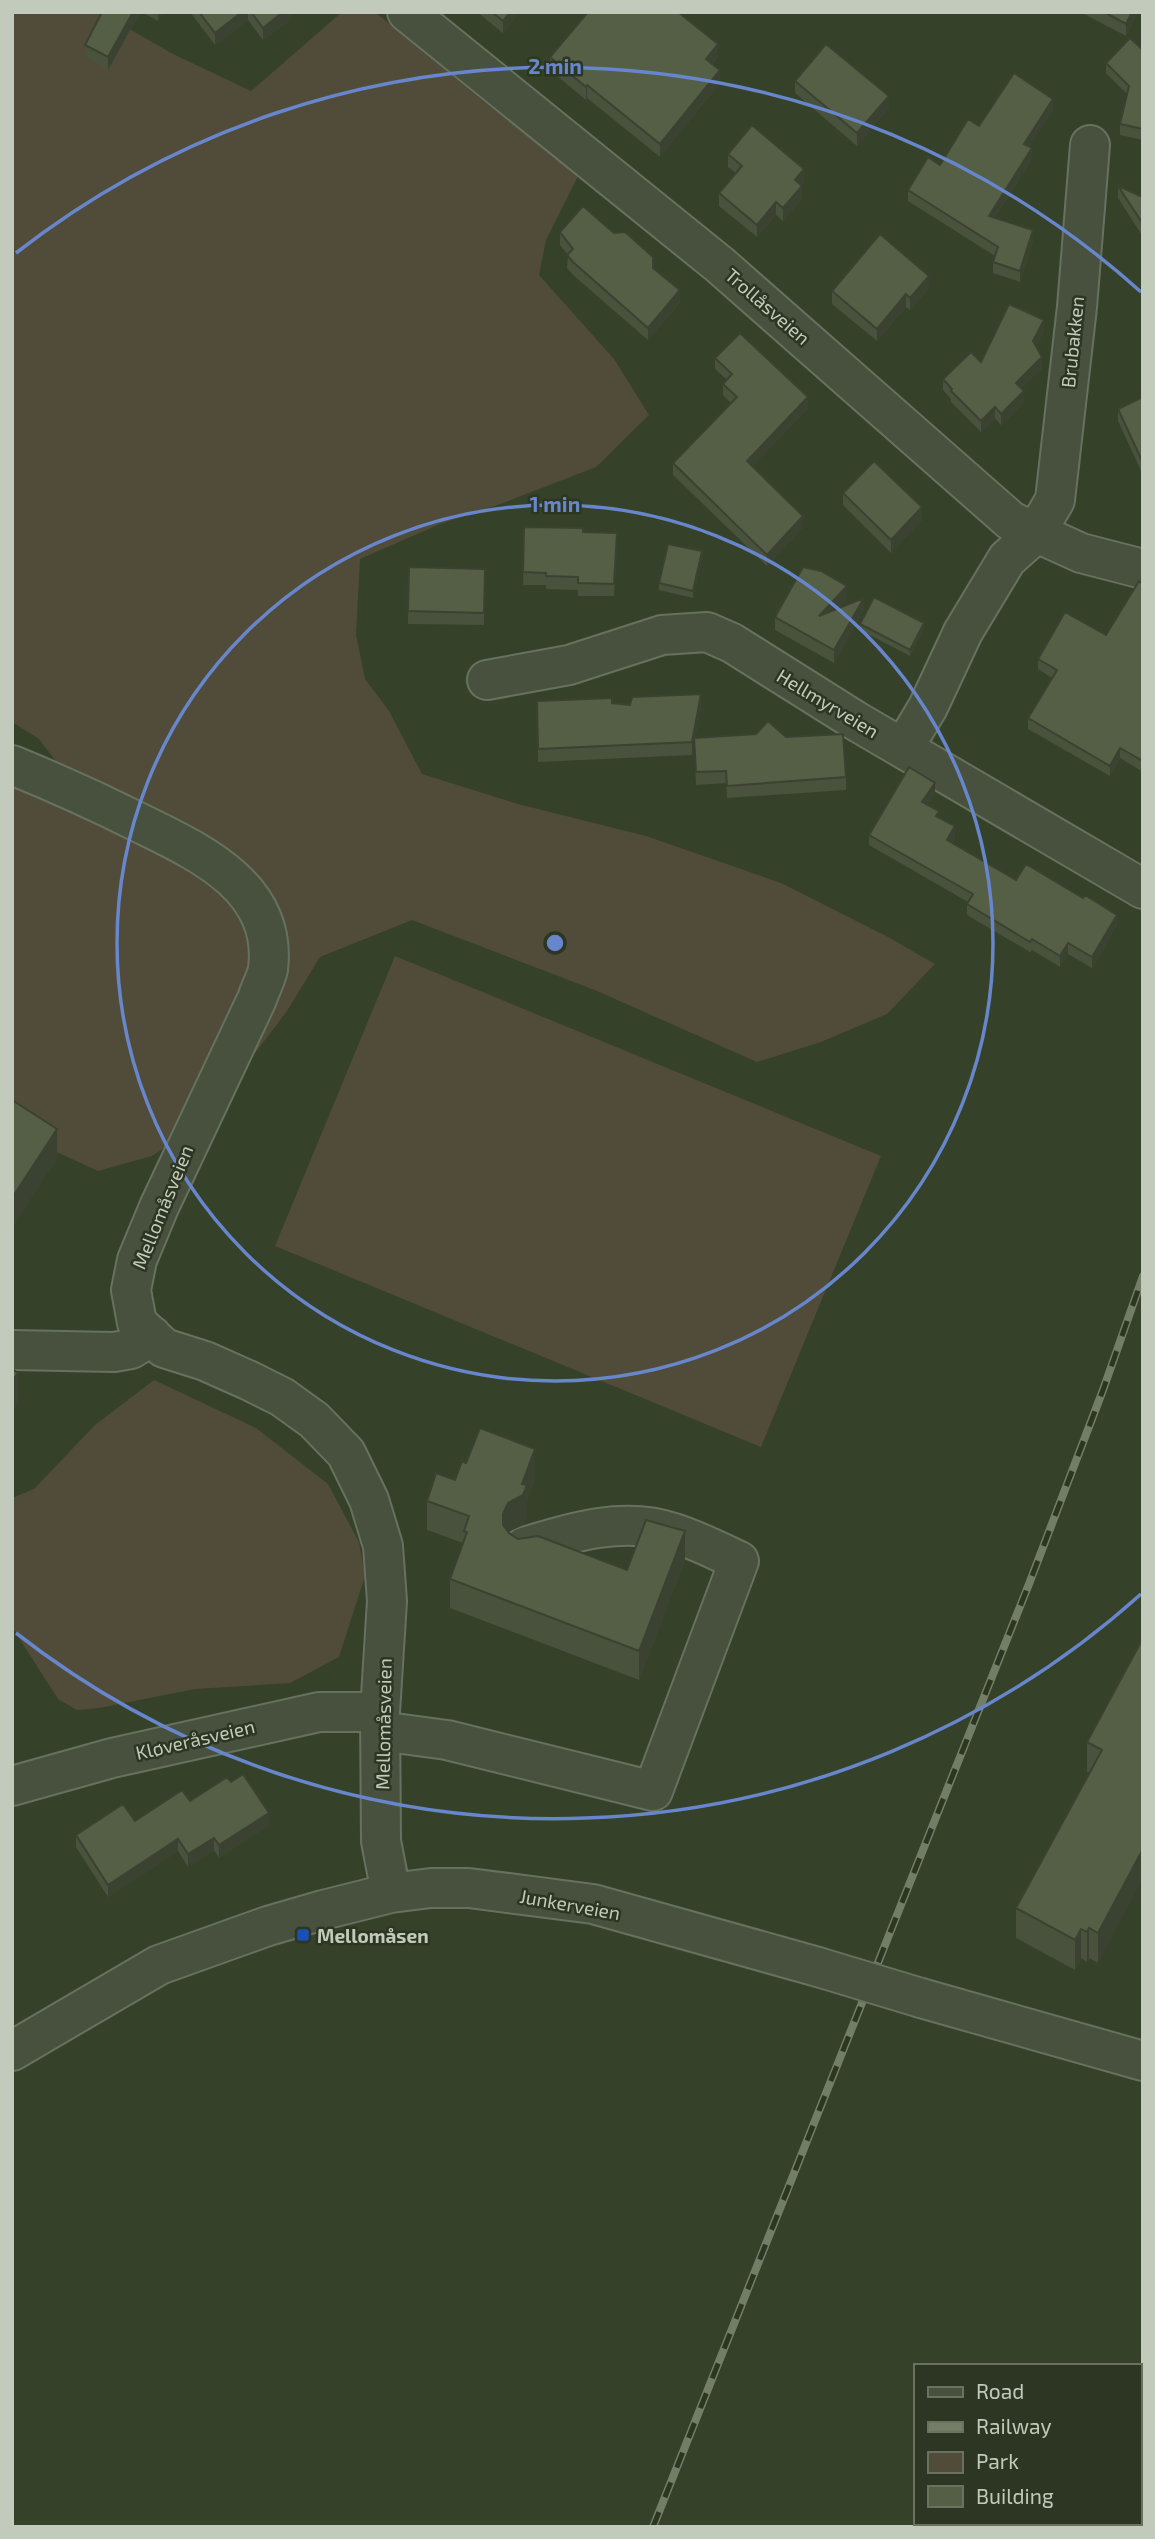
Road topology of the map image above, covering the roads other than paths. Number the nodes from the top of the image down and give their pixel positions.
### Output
1 (407, 12) edge
2 (1090, 145) dead end
3 (1035, 534) junction
4 (1143, 569) edge
5 (487, 680) dead end
6 (904, 747) junction
7 (12, 765) edge
8 (1143, 889) edge
9 (152, 1336) junction
10 (12, 1350) edge
11 (524, 1547) edge
12 (380, 1721) junction
13 (12, 1786) edge
14 (391, 1893) junction
15 (12, 2051) edge
16 (1143, 2061) edge

1 - 3 street, Trollåsveien
2 - 3 street, Brubakken
3 - 4 street, Trollåsveien
3 - 6 street, Brubakken
5 - 6 street, Hellmyrveien
6 - 8 street, Hellmyrveien
7 - 9 street, Mellomåsveien
9 - 10 street
9 - 12 street, Mellomåsveien
11 - 12 street, Kløveråsveien
12 - 13 street, Kløveråsveien
12 - 14 street, Mellomåsveien
14 - 15 street, Junkerveien
14 - 16 street, Junkerveien, bridge

